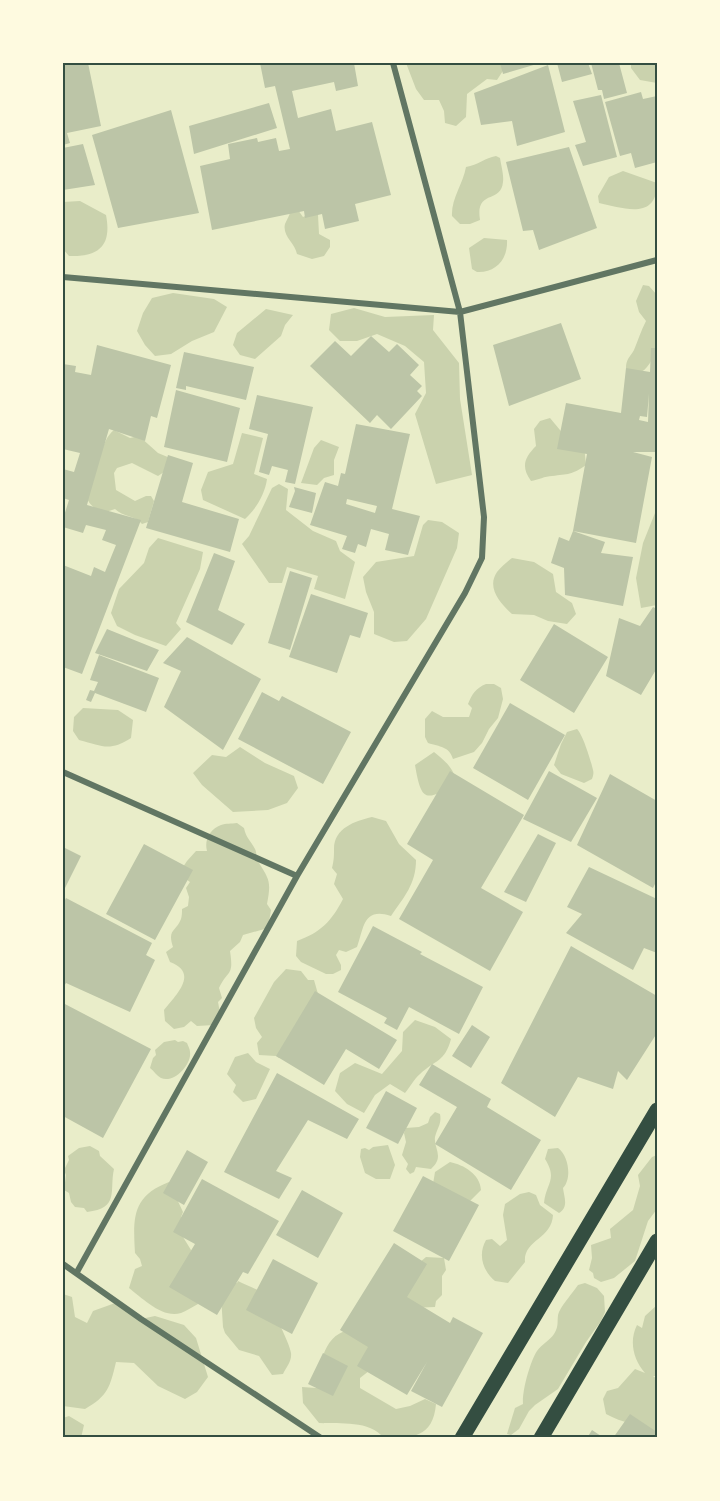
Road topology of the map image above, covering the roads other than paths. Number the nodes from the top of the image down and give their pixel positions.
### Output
1 (393, 63) edge
2 (657, 260) edge
3 (63, 277) edge
4 (460, 312) junction
5 (63, 772) edge
6 (297, 876) junction
7 (657, 1110) edge
8 (657, 1241) edge
9 (63, 1264) edge
10 (77, 1272) junction
11 (321, 1438) edge
12 (462, 1438) edge
13 (541, 1438) edge

1 - 4 street
2 - 4 street
3 - 4 street
4 - 6 street
5 - 6 street
6 - 10 street
7 - 12 main road
8 - 13 main road
9 - 10 street
10 - 11 street

